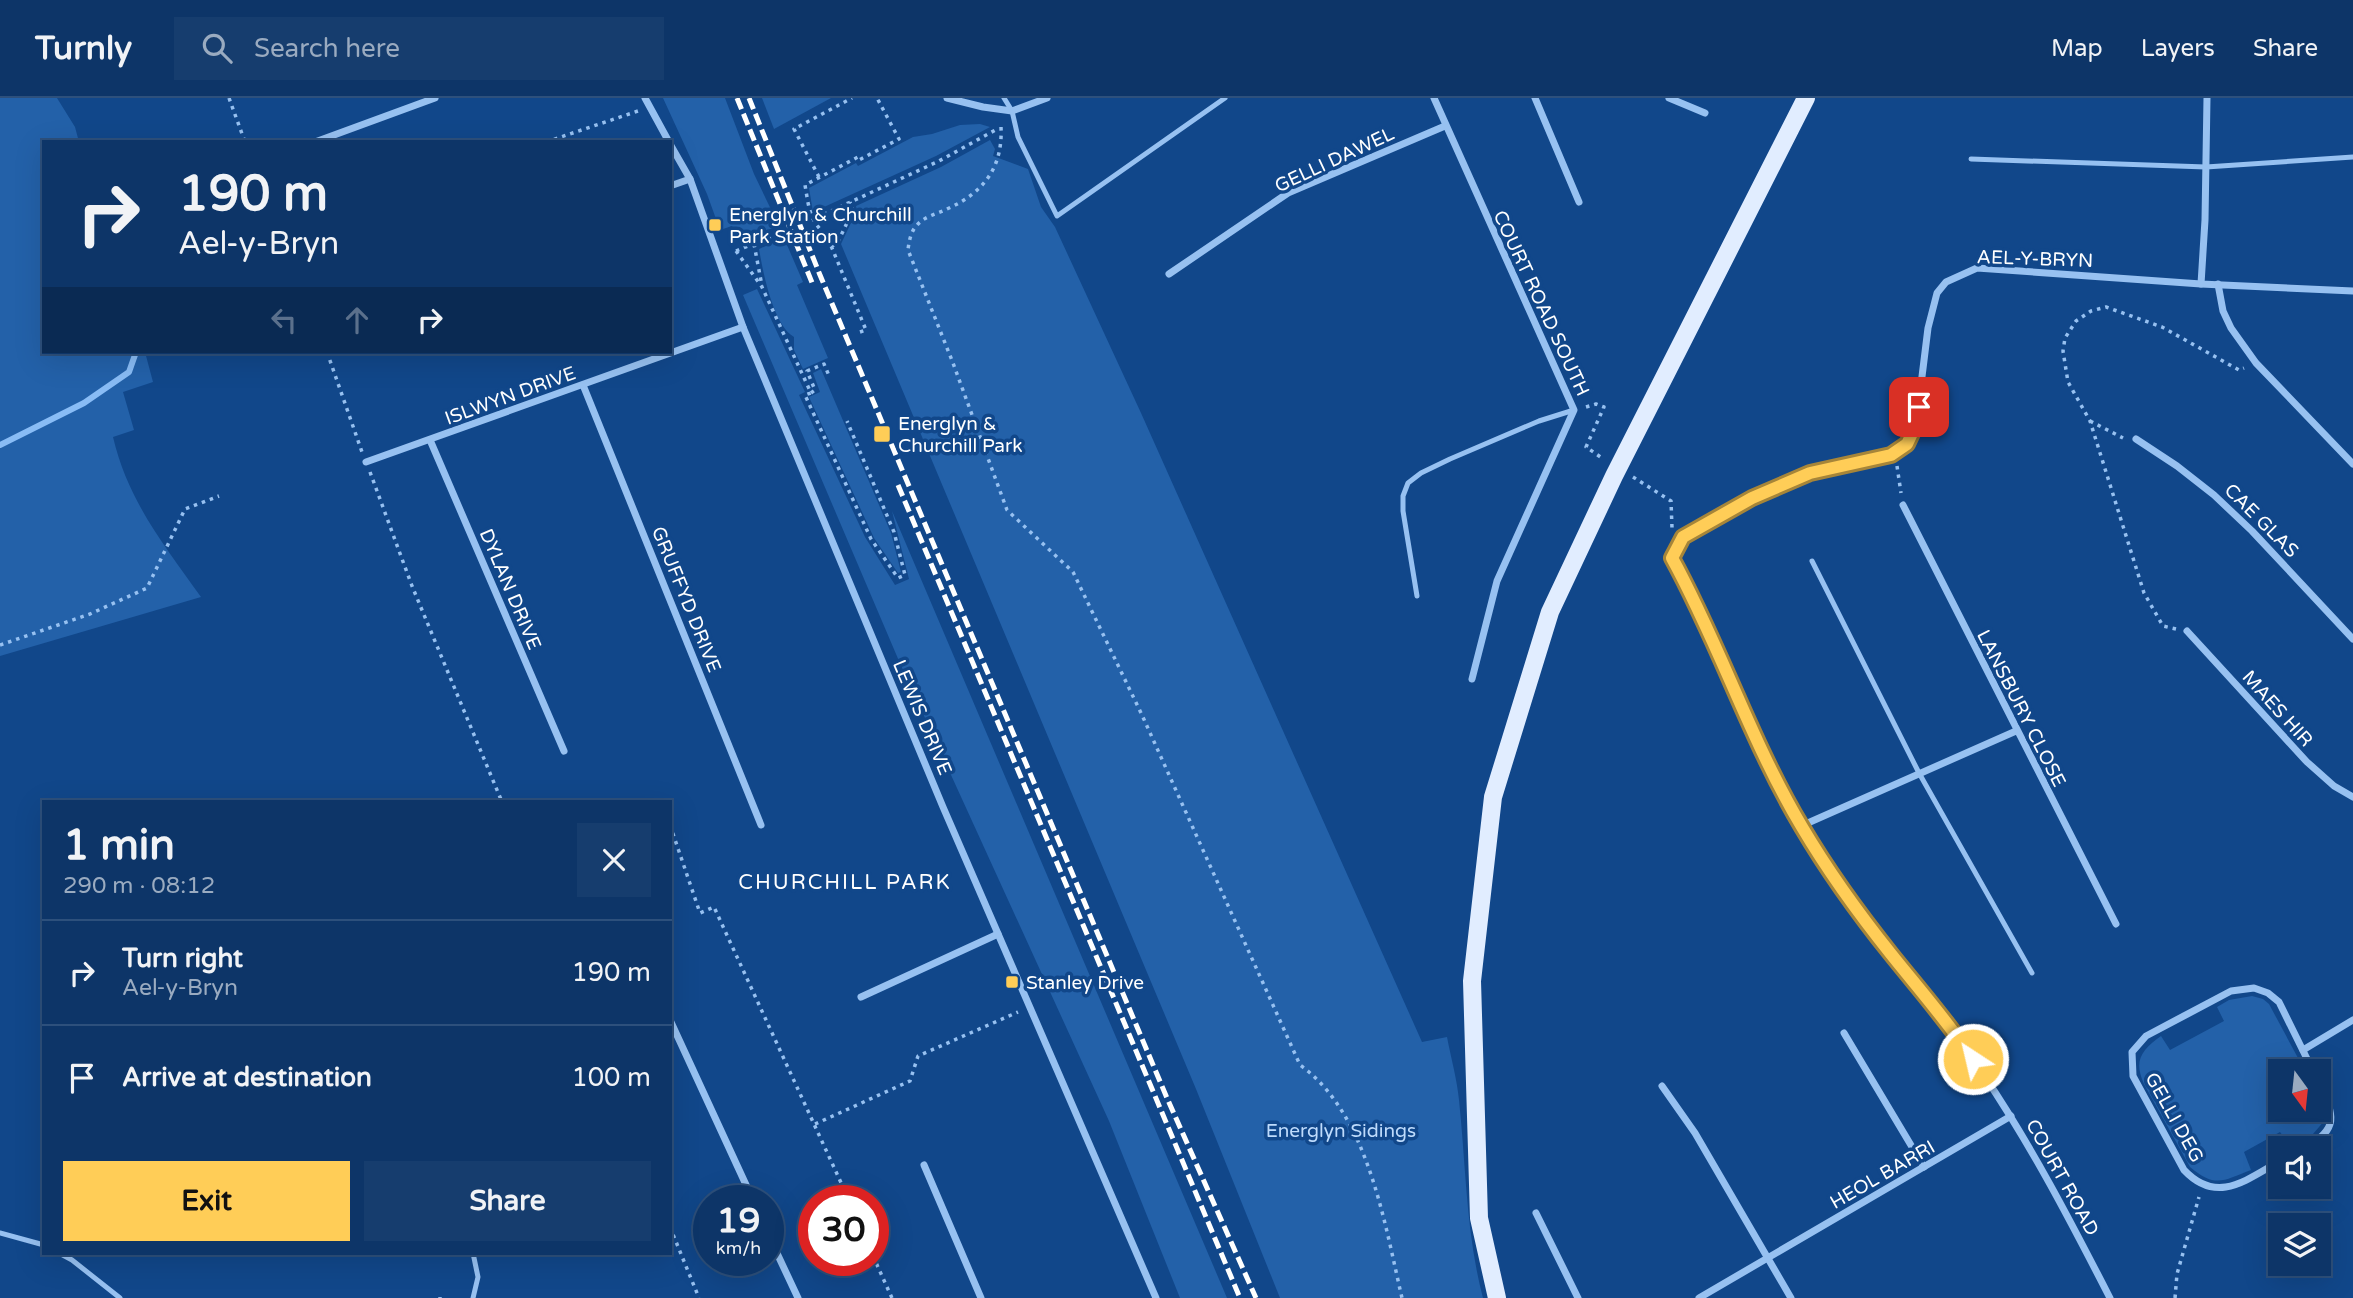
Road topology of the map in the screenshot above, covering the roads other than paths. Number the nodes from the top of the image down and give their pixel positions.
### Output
1 (435, 98) edge
2 (645, 98) edge
3 (947, 98) edge
4 (1004, 98) edge
5 (1046, 98) edge
6 (1225, 98) edge
7 (1434, 98) edge
8 (1535, 98) edge
9 (1670, 98) edge
10 (1806, 98) edge
11 (2207, 98) edge
12 (1012, 111) junction
13 (1705, 113) dead end
14 (1446, 126) junction
15 (321, 140) edge
16 (668, 140) edge
17 (672, 147) edge
18 (2353, 157) edge
19 (1971, 159) dead end
20 (2206, 167) junction
21 (690, 179) junction
22 (672, 185) edge
23 (1579, 202) dead end
24 (1169, 274) dead end
25 (2201, 284) junction
26 (2218, 284) junction
27 (2353, 291) edge
28 (743, 327) junction
29 (672, 353) edge
30 (670, 354) edge
31 (583, 386) junction
32 (1574, 410) junction
33 (2136, 439) road end
34 (430, 440) junction
35 (366, 463) road end
36 (2353, 464) edge
37 (1902, 505) road end
38 (1812, 561) dead end
39 (1417, 596) dead end
40 (2187, 631) dead end
41 (2353, 639) edge
42 (1472, 679) dead end
43 (2016, 731) junction
44 (564, 751) dead end
45 (1919, 773) junction
46 (2353, 797) edge
47 (761, 825) dead end
48 (1801, 826) junction
49 (2116, 924) dead end
50 (998, 934) junction
51 (2032, 973) dead end
52 (861, 997) dead end
53 (2353, 1020) edge
54 (672, 1024) edge
55 (1844, 1033) dead end
56 (2303, 1050) junction
57 (1973, 1059) dead end
58 (2307, 1059) edge
59 (1983, 1074) dead end
60 (1662, 1086) dead end
61 (2011, 1116) junction
62 (924, 1165) dead end
63 (1924, 1167) junction
64 (2268, 1167) edge
65 (746, 1185) edge
66 (1536, 1213) dead end
67 (0, 1233) edge
68 (42, 1244) edge
69 (63, 1255) edge
70 (473, 1255) edge
71 (1768, 1258) junction
72 (784, 1268) edge
73 (120, 1298) edge
74 (473, 1298) edge
75 (798, 1298) edge
76 (981, 1298) edge
77 (1156, 1298) edge
78 (1497, 1298) edge
79 (1577, 1298) edge
80 (1699, 1298) edge
81 (1791, 1298) edge
82 (2110, 1298) edge

1 - 15 street
2 - 16 street, LEWIS DRIVE
3 - 12 street
4 - 12 lane
5 - 12 street
6 - 12 lane
7 - 14 street, COURT ROAD SOUTH
8 - 23 street
9 - 13 street
10 - 78 main road
11 - 20 street
14 - 24 street, GELLI DAWEL
14 - 32 street, COURT ROAD SOUTH
17 - 21 street, LEWIS DRIVE
18 - 20 lane
19 - 20 lane
20 - 25 street
21 - 22 street
21 - 28 street, LEWIS DRIVE
25 - 26 street, AEL-Y-BRYN
25 - 48 street, AEL-Y-BRYN
26 - 27 street, AEL-Y-BRYN
26 - 36 street
28 - 29 street, ISLWYN DRIVE
28 - 50 street, LEWIS DRIVE
30 - 31 street, ISLWYN DRIVE
31 - 34 street, ISLWYN DRIVE
31 - 47 street, GRUFFYD DRIVE
32 - 39 lane
32 - 42 street, COURT ROAD SOUTH
33 - 41 street, CAE GLAS
34 - 35 street, ISLWYN DRIVE
34 - 44 street, DYLAN DRIVE
37 - 43 street, LANSBURY CLOSE
38 - 45 lane
40 - 46 street, MAES HIR
43 - 45 street
43 - 49 street, LANSBURY CLOSE
45 - 48 street
45 - 51 lane
48 - 57 street
50 - 52 street
50 - 77 street, LEWIS DRIVE
53 - 56 street
54 - 65 street
55 - 63 street
56 - 58 street, GELLI DEG
56 - 64 street, GELLI DEG
59 - 61 street, COURT ROAD
60 - 71 street
61 - 63 street, HEOL BARRI
61 - 82 street, COURT ROAD
62 - 76 street
63 - 71 street, HEOL BARRI
66 - 79 street
67 - 68 lane
69 - 73 lane
70 - 74 lane
71 - 80 street, HEOL BARRI
71 - 81 street
72 - 75 street

